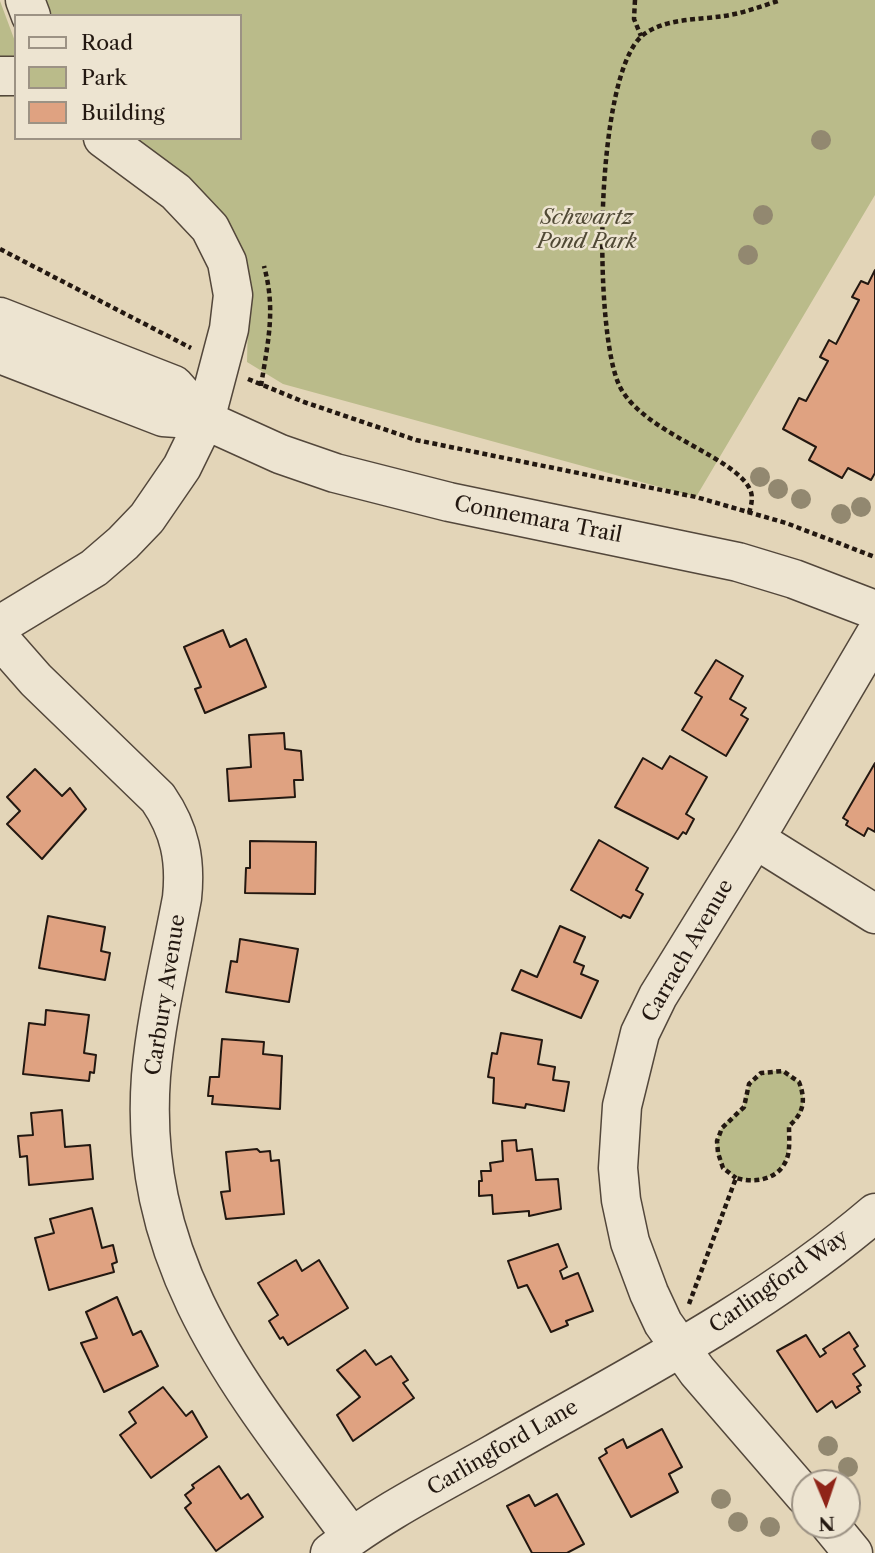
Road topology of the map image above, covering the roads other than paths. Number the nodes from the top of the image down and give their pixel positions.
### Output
1 (106, 140) edge
2 (0, 317) edge
3 (0, 354) edge
4 (205, 420) junction
5 (875, 610) edge
6 (0, 625) edge
7 (875, 635) edge
8 (0, 639) edge
9 (755, 839) junction
10 (875, 914) edge
11 (875, 1213) edge
12 (680, 1348) junction
13 (791, 1479) edge
14 (842, 1539) edge
15 (340, 1545) edge
16 (853, 1553) edge

1 - 4 street
2 - 4 street, Connemara Trail
3 - 4 street, Connemara Trail
4 - 5 street, Connemara Trail
4 - 6 street
7 - 9 street, Carrach Avenue
8 - 15 street, Carbury Avenue
9 - 10 street
9 - 12 street, Carrach Avenue
11 - 12 street, Carlingford Way
12 - 13 street, Carrach Avenue
12 - 15 street, Carlingford Lane
14 - 16 street

